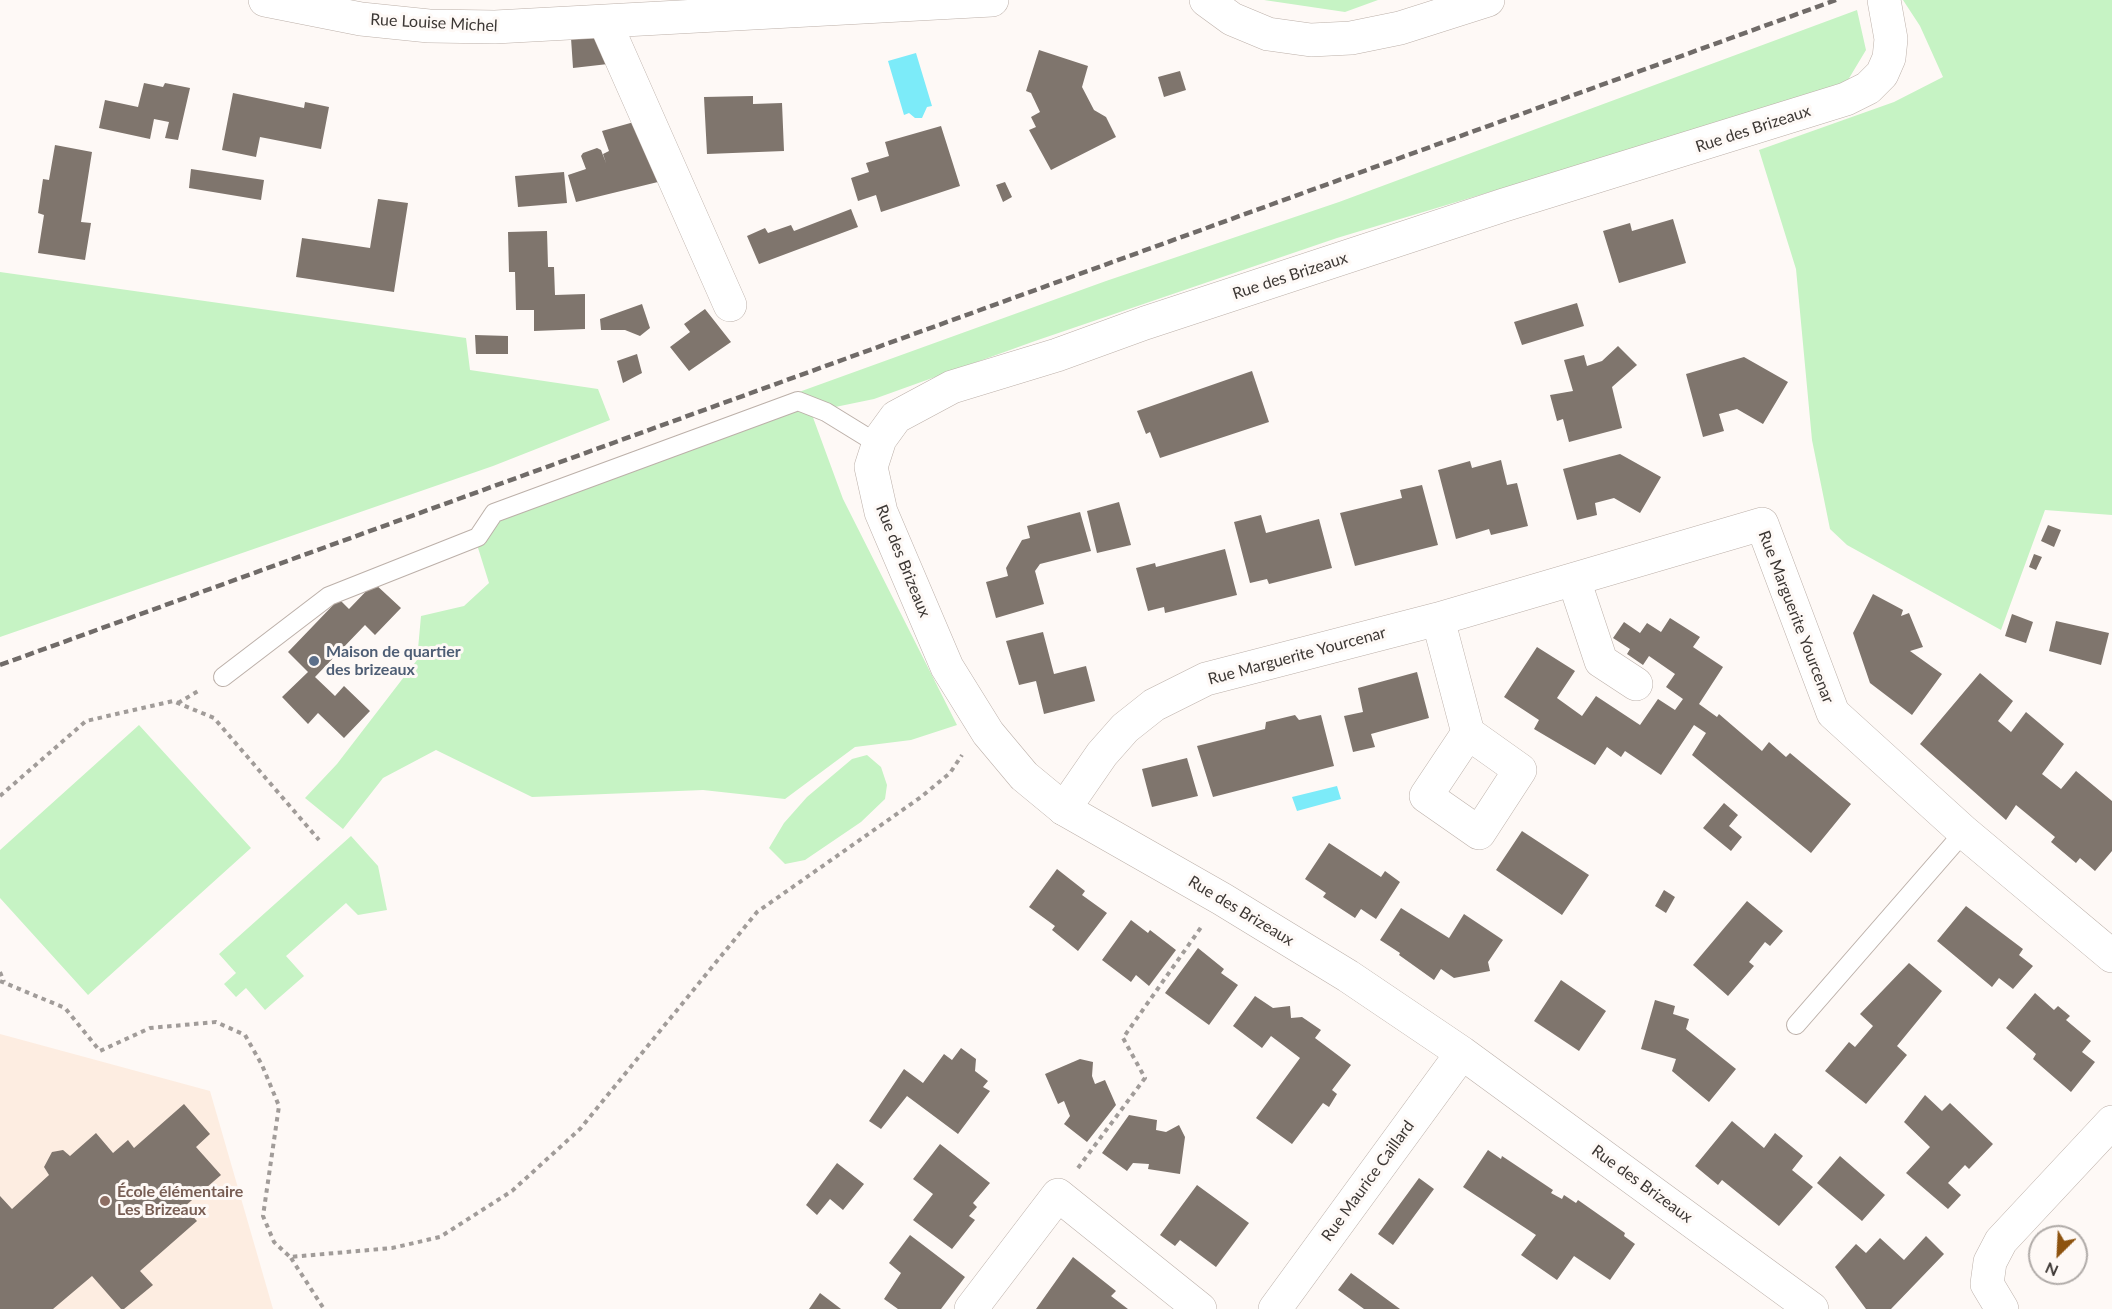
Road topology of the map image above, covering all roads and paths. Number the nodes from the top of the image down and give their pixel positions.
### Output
1 (265, 0) edge
2 (992, 0) edge
3 (1206, 0) edge
4 (1488, 0) edge
5 (1885, 4) edge
6 (668, 9) edge
7 (604, 22) junction
8 (730, 305) dead end
9 (878, 444) junction
10 (1574, 580) junction
11 (1438, 619) junction
12 (224, 677) dead end
13 (1636, 684) dead end
14 (988, 733) junction
15 (1468, 733) dead end
16 (0, 796) edge
17 (1064, 809) junction
18 (1965, 832) junction
19 (319, 840) dead end
20 (1222, 898) junction
21 (2112, 956) edge
22 (0, 972) edge
23 (2, 982) edge
24 (1796, 1025) dead end
25 (1462, 1053) junction
26 (2112, 1122) edge
27 (1058, 1195) junction
28 (290, 1257) junction
29 (324, 1309) edge
30 (971, 1309) edge
31 (1200, 1309) edge
32 (1275, 1309) edge
33 (1812, 1309) edge
34 (2002, 1309) edge

1 - 7 street, Rue Louise Michel
2 - 6 street, Rue Louise Michel
3 - 4 street
5 - 9 street, Rue des Brizeaux
6 - 7 street, Rue Louise Michel
7 - 8 street
9 - 12 lane
9 - 14 street, Rue des Brizeaux
10 - 11 street, Rue Marguerite Yourcenar
10 - 13 street
10 - 18 street, Rue Marguerite Yourcenar
11 - 15 street
11 - 17 street, Rue Marguerite Yourcenar
14 - 17 street, Rue des Brizeaux
14 - 28 path
16 - 19 path
17 - 20 street, Rue des Brizeaux
18 - 21 street, Rue Marguerite Yourcenar
18 - 24 lane
20 - 25 street, Rue des Brizeaux
20 - 27 path
22 - 23 path
23 - 28 path
25 - 32 street, Rue Maurice Caillard
25 - 33 street, Rue des Brizeaux
26 - 34 street
27 - 30 street
27 - 31 street
28 - 29 path

